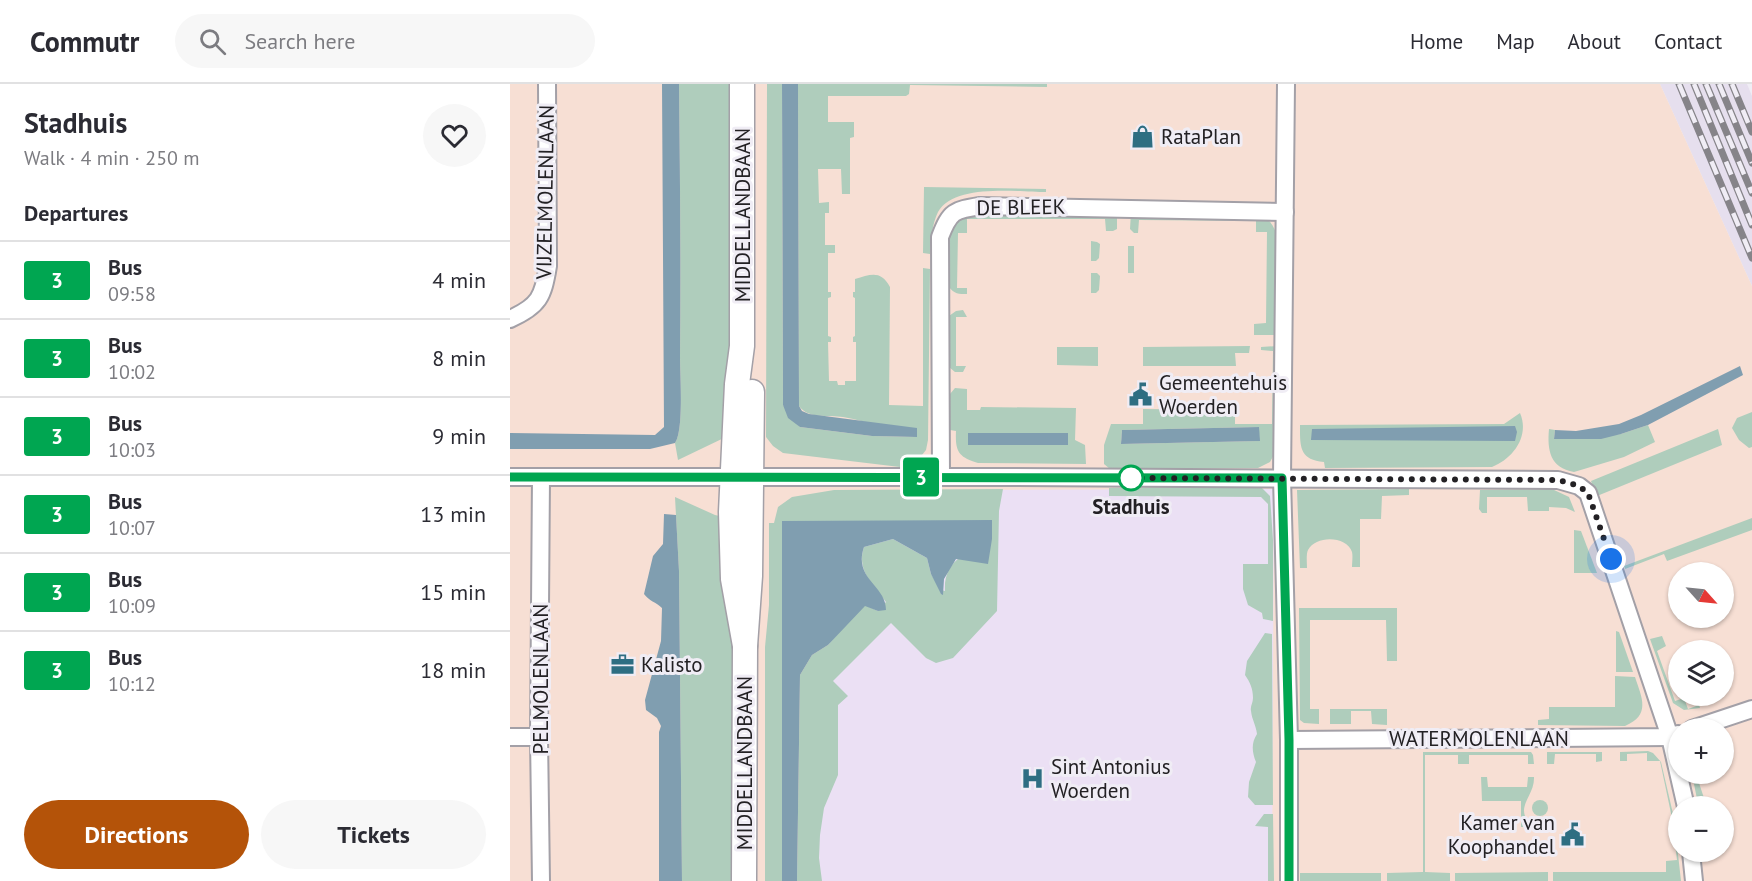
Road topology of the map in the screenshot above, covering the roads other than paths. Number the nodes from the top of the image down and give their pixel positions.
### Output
1 (547, 84) edge
2 (742, 84) edge
3 (1286, 84) edge
4 (1285, 212) junction
5 (510, 319) edge
6 (510, 477) edge
7 (541, 477) junction
8 (941, 477) junction
9 (742, 478) junction
10 (1282, 478) junction
11 (1752, 710) edge
12 (1668, 718) edge
13 (1727, 718) edge
14 (1668, 735) edge
15 (510, 737) edge
16 (539, 737) junction
17 (1289, 740) junction
18 (1692, 862) edge
19 (541, 881) edge
20 (744, 881) edge
21 (1289, 881) edge
22 (1694, 881) edge

1 - 5 street, VIJZELMOLENLAAN
2 - 9 main road, MIDDELLANDBAAN
3 - 4 street
4 - 8 street, DE BLEEK
4 - 10 street
6 - 7 street
7 - 9 street
7 - 16 street, PELMOLENLAAN
8 - 9 street
8 - 10 street
9 - 20 main road, MIDDELLANDBAAN
10 - 12 street
10 - 17 street
11 - 13 street
14 - 17 street, WATERMOLENLAAN
15 - 16 street
16 - 19 street, PELMOLENLAAN
17 - 21 street
18 - 22 street

